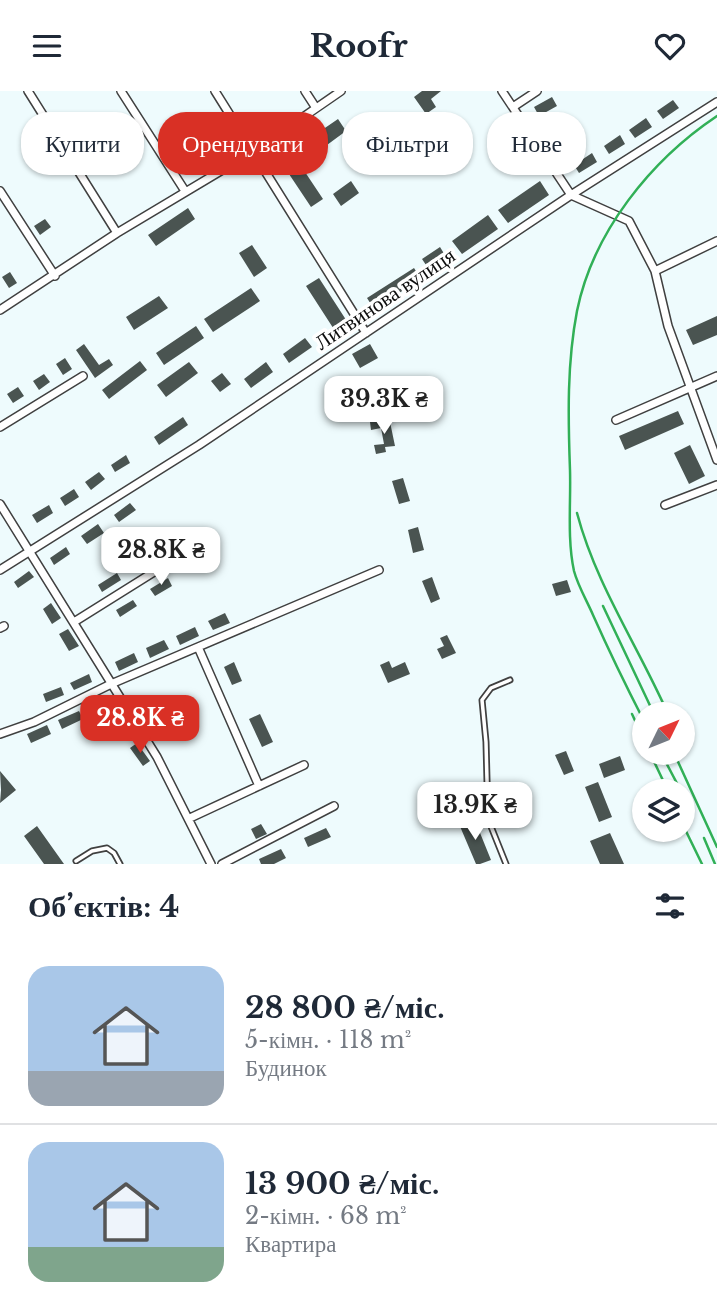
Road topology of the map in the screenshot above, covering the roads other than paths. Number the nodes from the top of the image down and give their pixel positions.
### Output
1 (28, 91) edge
2 (121, 91) edge
3 (215, 91) edge
4 (305, 91) edge
5 (341, 91) edge
6 (502, 91) edge
7 (537, 91) edge
8 (717, 102) edge
9 (513, 107) junction
10 (316, 108) junction
11 (229, 112) edge
12 (310, 112) edge
13 (213, 175) edge
14 (269, 175) edge
15 (0, 191) edge
16 (185, 191) junction
17 (571, 195) junction
18 (117, 233) junction
19 (717, 241) edge
20 (655, 271) junction
21 (55, 276) junction
22 (0, 310) edge
23 (366, 333) junction
24 (83, 376) dead end
25 (717, 376) edge
26 (690, 388) junction
27 (616, 420) dead end
28 (0, 427) edge
29 (717, 460) edge
30 (717, 485) edge
31 (0, 504) edge
32 (665, 505) dead end
33 (197, 545) dead end
34 (29, 550) junction
35 (0, 570) edge
36 (379, 570) dead end
37 (74, 622) junction
38 (198, 647) junction
39 (510, 680) dead end
40 (111, 684) junction
41 (0, 734) edge
42 (304, 765) dead end
43 (259, 786) junction
44 (334, 806) dead end
45 (190, 818) junction
46 (76, 862) dead end
47 (120, 864) edge
48 (211, 864) edge
49 (222, 864) edge
50 (506, 864) edge

1 - 18 street
2 - 16 street
3 - 11 street
4 - 10 street
5 - 10 street
6 - 9 street
7 - 9 street
8 - 17 street, Литвинова вулиця
9 - 17 street
10 - 12 street
13 - 16 street
14 - 23 street
15 - 21 street
16 - 18 street
17 - 20 street
17 - 23 street, Литвинова вулиця
18 - 21 street
19 - 20 street
20 - 26 street
21 - 22 street
23 - 34 street, Литвинова вулиця
24 - 28 street
25 - 26 street
26 - 27 street
26 - 29 street
30 - 32 street
31 - 34 street
33 - 37 street
34 - 35 street, Литвинова вулиця
34 - 37 street
36 - 38 street
37 - 40 street
38 - 40 street
38 - 43 street
39 - 50 lane
40 - 41 street
40 - 45 street
42 - 43 street
43 - 45 street
44 - 49 street
45 - 48 street
46 - 47 lane

